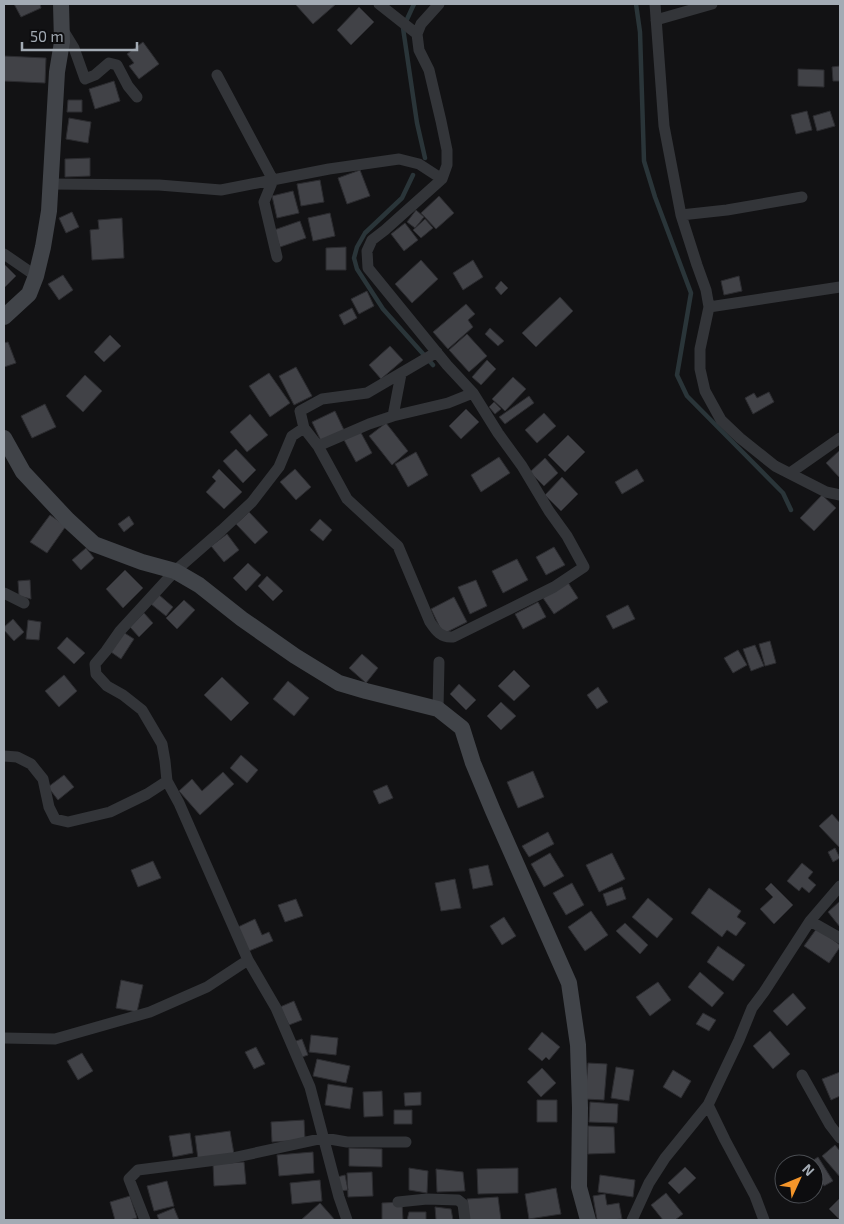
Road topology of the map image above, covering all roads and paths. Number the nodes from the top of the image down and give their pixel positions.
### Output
1 (61, 4) edge
2 (379, 4) edge
3 (439, 4) edge
4 (655, 4) edge
5 (712, 4) edge
6 (656, 20) junction
7 (62, 28) junction
8 (418, 34) junction
9 (217, 75) dead end
10 (137, 97) dead end
11 (442, 179) junction
12 (273, 180) junction
13 (50, 184) junction
14 (802, 197) dead end
15 (681, 215) junction
16 (4, 254) edge
17 (277, 257) dead end
18 (36, 276) junction
19 (840, 287) edge
20 (709, 307) junction
21 (4, 317) edge
22 (437, 352) junction
23 (400, 374) junction
24 (473, 393) junction
25 (393, 416) junction
26 (304, 428) junction
27 (4, 438) edge
28 (840, 438) edge
29 (318, 446) junction
30 (790, 473) junction
31 (840, 495) edge
32 (175, 571) junction
33 (4, 593) edge
34 (24, 603) dead end
35 (439, 662) dead end
36 (438, 709) junction
37 (4, 756) edge
38 (167, 781) junction
39 (840, 886) edge
40 (810, 921) junction
41 (840, 938) edge
42 (248, 960) junction
43 (4, 1038) edge
44 (802, 1075) dead end
45 (708, 1104) junction
46 (324, 1138) junction
47 (840, 1138) edge
48 (406, 1142) dead end
49 (398, 1202) dead end
50 (145, 1220) edge
51 (348, 1220) edge
52 (465, 1220) edge
53 (585, 1220) edge
54 (632, 1220) edge
55 (764, 1220) edge

1 - 7 main road
2 - 8 street
3 - 8 street
4 - 6 street
5 - 6 street
6 - 15 street
7 - 10 street
7 - 13 main road
8 - 11 street
9 - 12 street
11 - 12 street
11 - 22 street
12 - 13 street
12 - 17 street
13 - 18 main road
14 - 15 street
15 - 20 street
16 - 18 street
18 - 21 main road
19 - 20 street
20 - 30 street
22 - 23 street
22 - 24 street
23 - 25 street
23 - 26 street
24 - 25 street
24 - 29 street
25 - 29 street
26 - 29 street
26 - 32 street
27 - 32 main road
28 - 30 street
30 - 31 street
32 - 36 main road
32 - 38 street
33 - 34 street
35 - 36 street
36 - 53 main road
37 - 38 street
38 - 42 street
39 - 40 street
40 - 41 street
40 - 45 street
42 - 43 street
42 - 46 street
44 - 47 street
45 - 54 street
45 - 55 street
46 - 48 street
46 - 50 street
46 - 51 street
49 - 52 street

